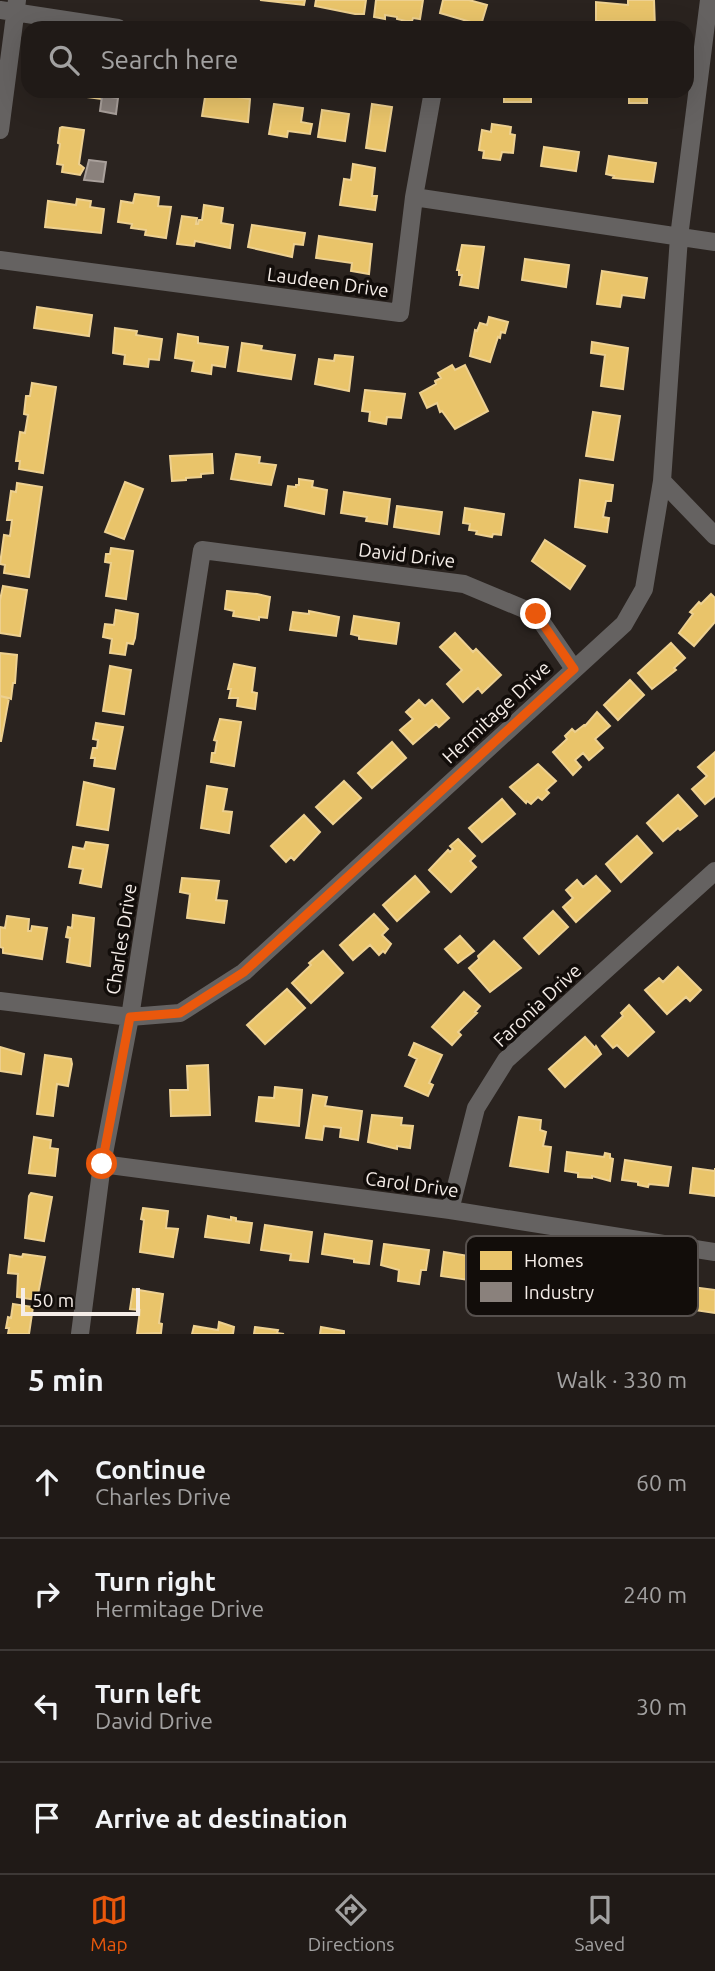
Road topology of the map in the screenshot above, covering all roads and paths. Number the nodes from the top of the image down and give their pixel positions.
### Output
1 (709, 0) edge
2 (11, 8) edge
3 (81, 21) edge
4 (432, 98) edge
5 (0, 130) edge
6 (414, 197) junction
7 (679, 237) junction
8 (715, 242) edge
9 (0, 260) edge
10 (662, 481) junction
11 (715, 536) edge
12 (202, 550) joint
13 (574, 669) junction
14 (715, 871) edge
15 (0, 1001) edge
16 (130, 1017) junction
17 (102, 1164) junction
18 (450, 1210) junction
19 (614, 1236) edge
20 (80, 1334) edge

1 - 7 street, Hermitage Drive
2 - 3 street
2 - 5 street
4 - 6 street
6 - 7 street
6 - 9 street, Laudeen Drive
7 - 8 street
7 - 10 street, Hermitage Drive
10 - 11 street
10 - 13 street, Hermitage Drive
12 - 13 street, David Drive
12 - 16 street, Charles Drive
13 - 16 street, Hermitage Drive
14 - 18 street, Faronia Drive
15 - 16 street, Hermitage Drive
16 - 17 street, Charles Drive
17 - 18 street, Carol Drive
17 - 20 street, Charles Drive
18 - 19 street, Carol Drive

